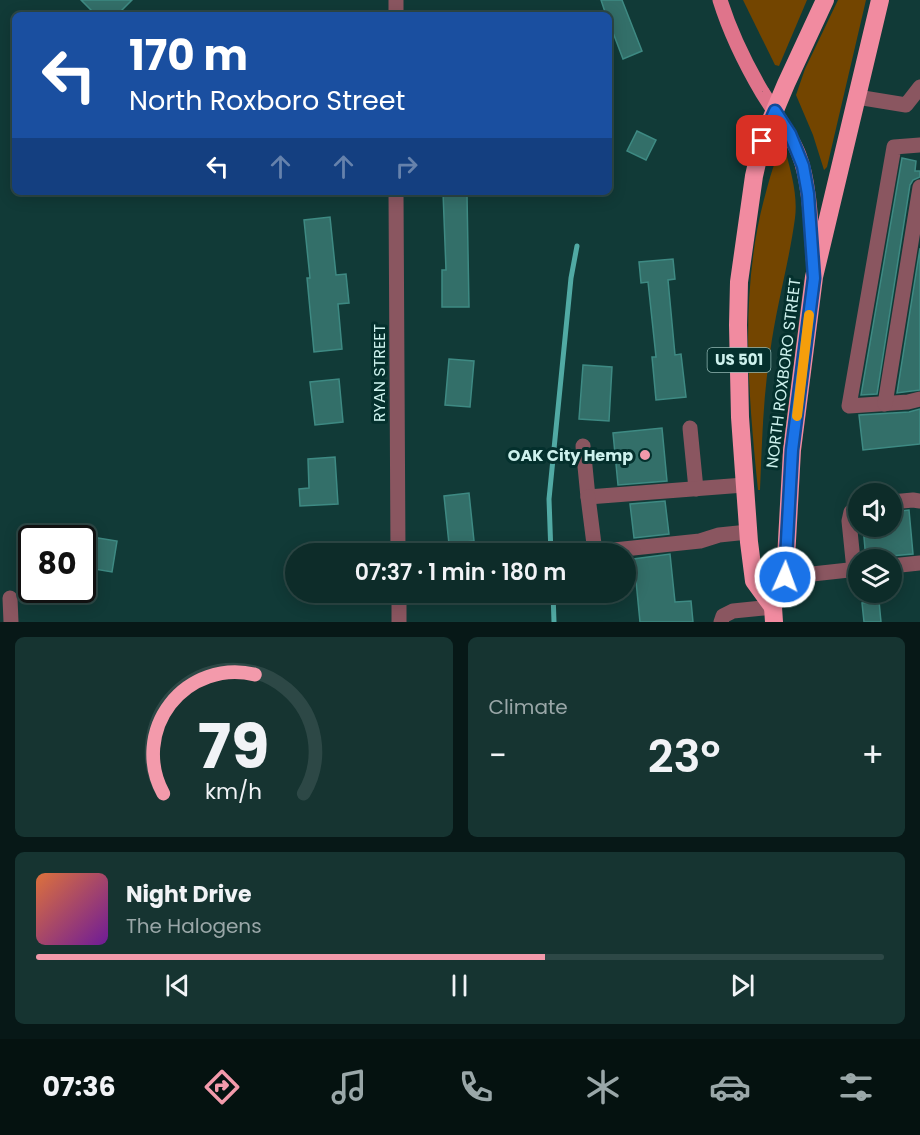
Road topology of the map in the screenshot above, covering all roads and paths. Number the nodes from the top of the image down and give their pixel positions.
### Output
1 (720, 0) edge
2 (825, 0) edge
3 (880, 0) edge
4 (920, 87) edge
5 (857, 97) junction
6 (775, 111) junction
7 (920, 145) edge
8 (920, 187) edge
9 (396, 195) edge
10 (814, 278) junction
11 (920, 399) edge
12 (885, 404) junction
13 (690, 428) dead end
14 (584, 446) dead end
15 (744, 485) junction
16 (696, 489) junction
17 (588, 497) junction
18 (902, 501) edge
19 (920, 501) edge
20 (748, 532) junction
21 (398, 543) edge
22 (920, 563) edge
23 (902, 565) edge
24 (848, 571) edge
25 (785, 577) junction
26 (10, 598) dead end
27 (399, 603) edge
28 (773, 615) edge
29 (10, 622) edge
30 (399, 622) edge
31 (721, 622) edge

1 - 6 main road, NORTH ROXBORO STREET
2 - 6 highway, US 501
3 - 5 highway
4 - 5 street
5 - 10 highway
6 - 10 main road, NORTH ROXBORO STREET
6 - 15 highway, NORTH ROXBORO STREET / US 501
7 - 12 street
8 - 12 street
9 - 21 street, RYAN STREET
10 - 25 highway, NORTH ROXBORO STREET
11 - 12 street
13 - 16 street
14 - 17 street
15 - 16 street
15 - 20 highway, NORTH ROXBORO STREET / US 501
16 - 17 street
17 - 20 street
18 - 19 street
20 - 28 highway, NORTH ROXBORO STREET / US 501
22 - 23 street
24 - 25 street
25 - 28 highway, NORTH ROXBORO STREET
26 - 29 street
27 - 30 street
28 - 31 street

